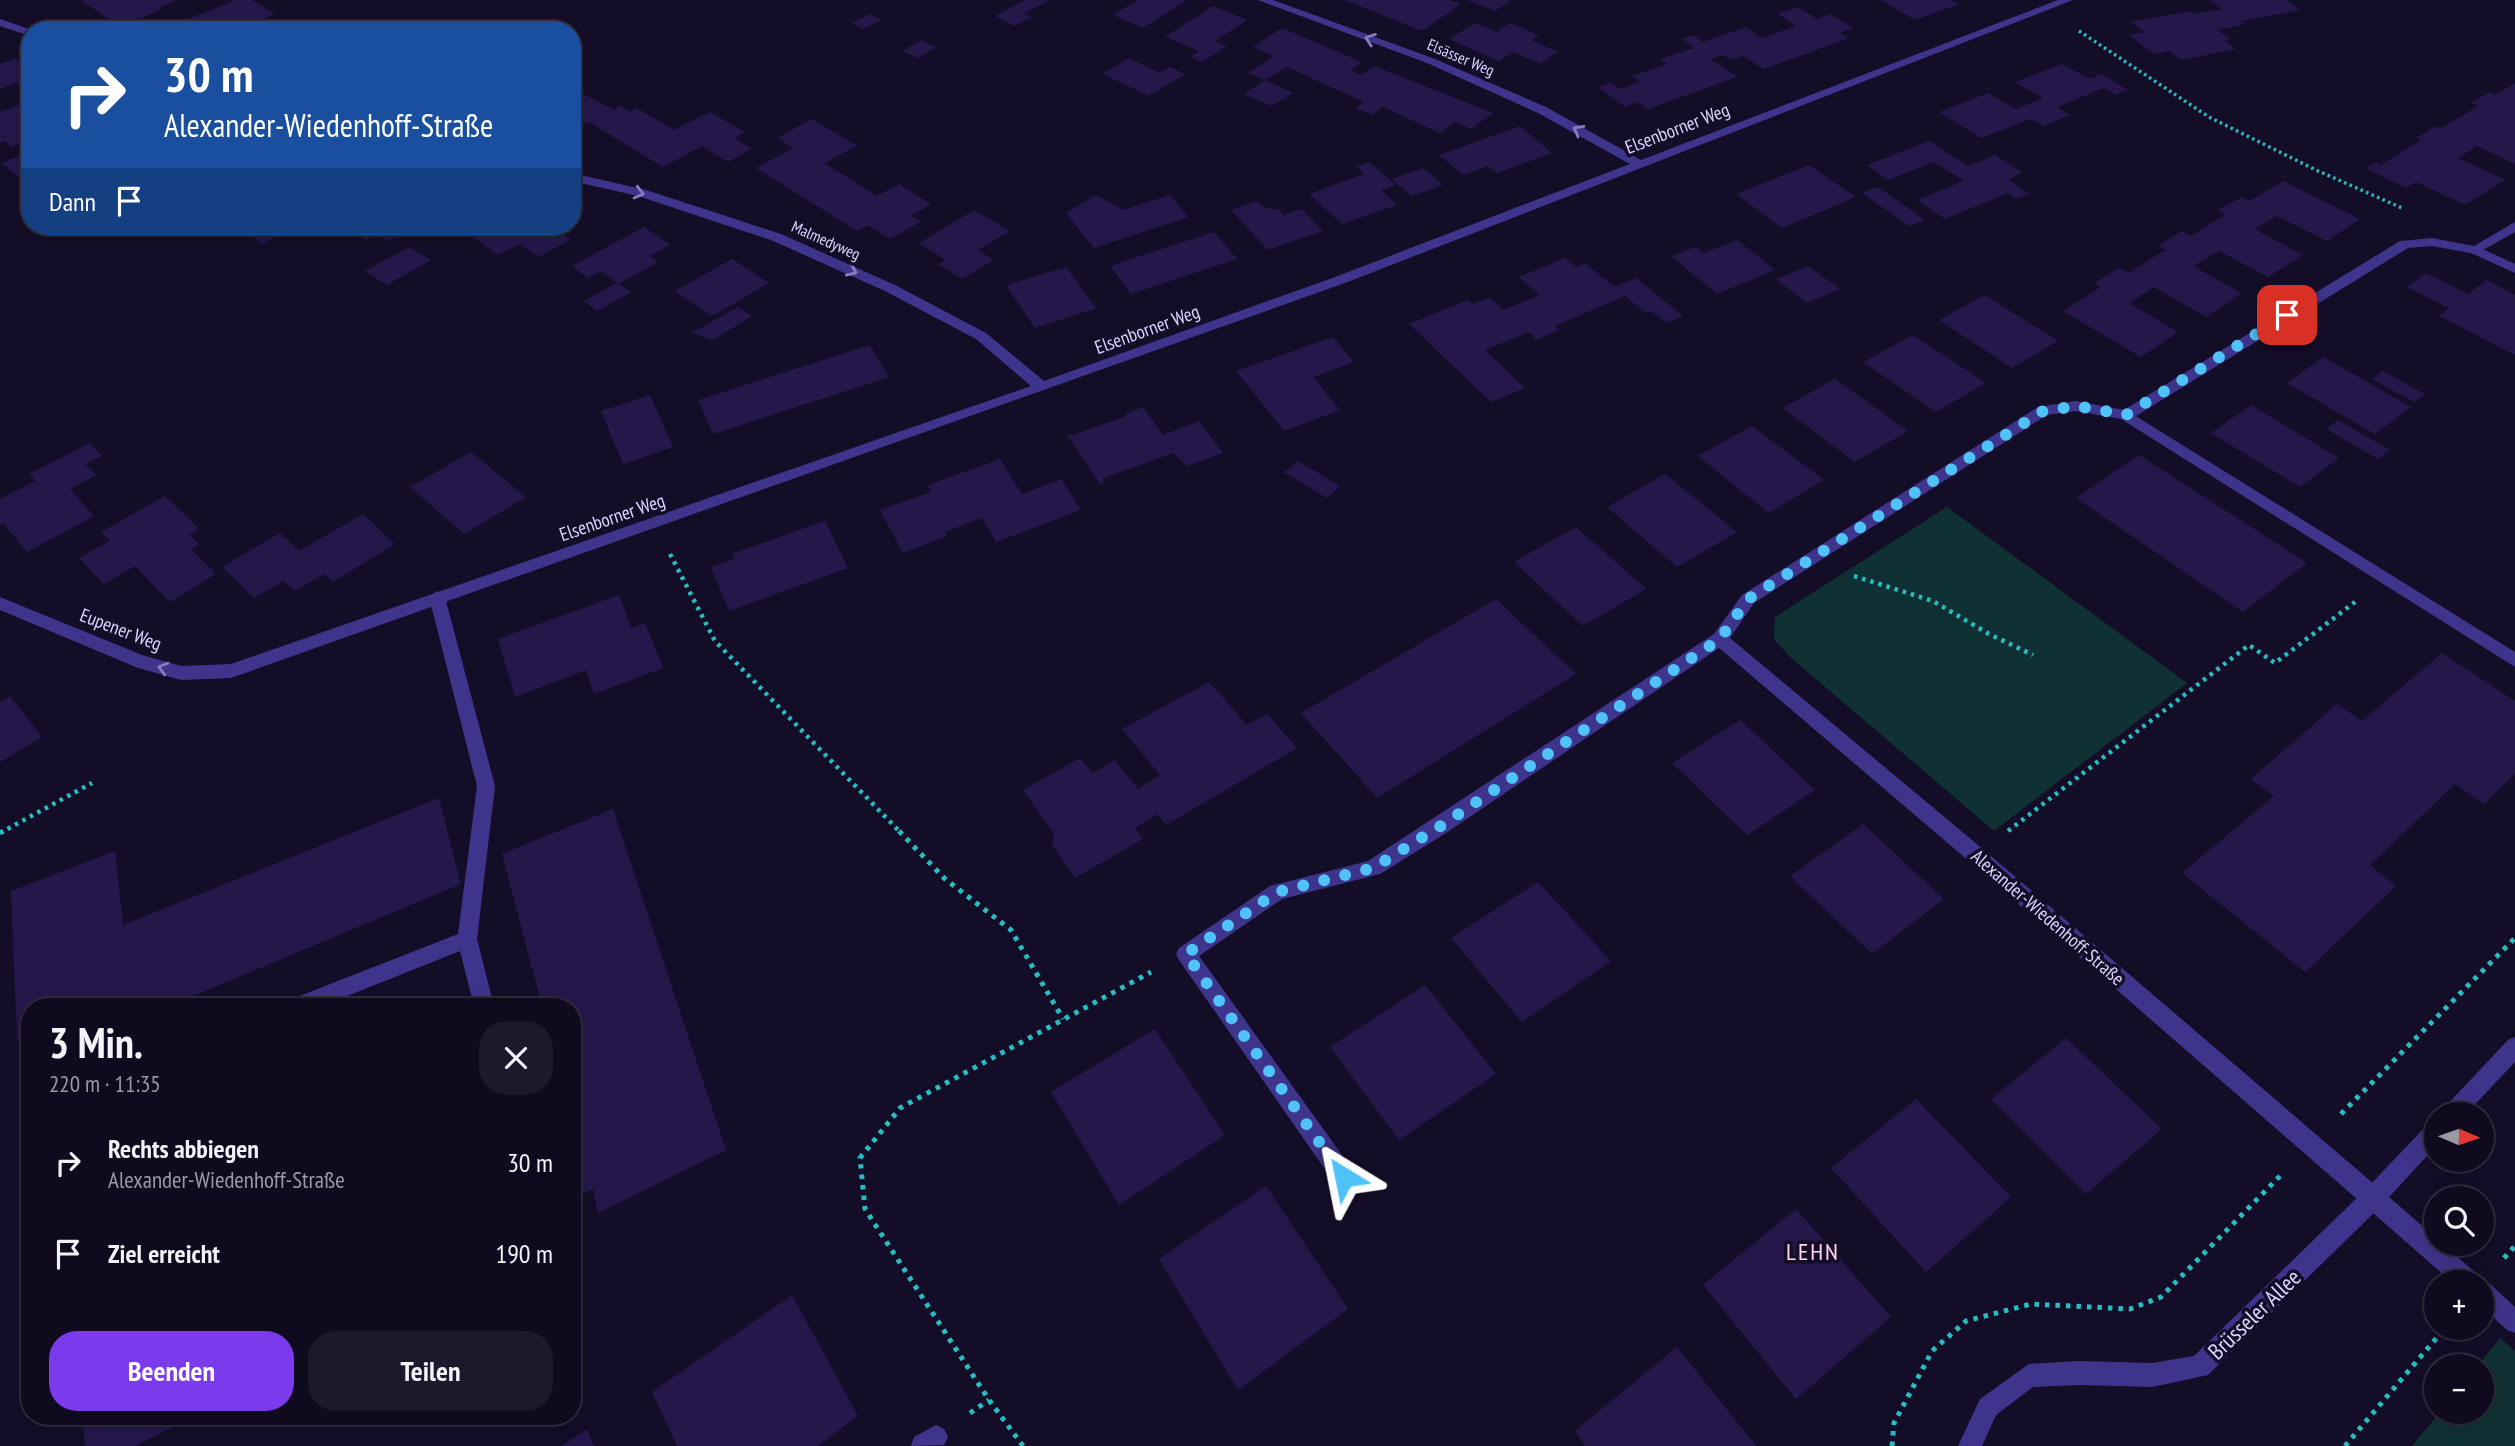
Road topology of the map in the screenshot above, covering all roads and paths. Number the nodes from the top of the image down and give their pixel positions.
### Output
1 (1263, 0) edge
2 (2066, 0) edge
3 (0, 22) edge
4 (21, 30) edge
5 (2079, 31) dead end
6 (1637, 163) junction
7 (581, 179) edge
8 (2406, 210) dead end
9 (2515, 226) edge
10 (2476, 250) junction
11 (2515, 269) edge
12 (1042, 387) junction
13 (2126, 415) junction
14 (655, 523) junction
15 (1823, 552) junction
16 (2385, 579) junction
17 (437, 597) junction
18 (0, 603) edge
19 (1720, 639) junction
20 (2033, 655) dead end
21 (2515, 660) edge
22 (230, 671) joint
23 (92, 783) dead end
24 (2034, 809) dead end
25 (0, 833) edge
26 (2515, 937) edge
27 (467, 939) junction
28 (1186, 954) junction
29 (319, 998) edge
30 (482, 998) edge
31 (1063, 1018) junction
32 (2515, 1046) edge
33 (2463, 1102) edge
34 (2424, 1144) edge
35 (2309, 1146) junction
36 (1344, 1177) dead end
37 (2373, 1198) junction
38 (2455, 1270) edge
39 (2494, 1304) edge
40 (2515, 1322) edge
41 (2435, 1340) edge
42 (1023, 1446) edge
43 (1892, 1446) edge
44 (1970, 1446) edge
45 (2346, 1446) edge

6 -> 1 street, Elsässer Weg
2 - 6 street, Elsenborner Weg
3 - 4 street
5 - 8 path
6 - 12 street, Elsenborner Weg
7 -> 12 street, Malmedyweg
9 - 10 street
10 - 11 street
10 - 13 street
12 - 14 street, Elsenborner Weg
13 - 15 street
13 - 16 street
14 - 17 street, Elsenborner Weg
14 - 31 path
15 - 19 street
15 - 20 path
16 - 21 street
16 - 24 path
17 - 22 street, Elsenborner Weg
17 - 27 street
22 -> 18 street, Eupener Weg
19 - 28 street
19 - 35 street, Alexander-Wiedenhoff-Straße
23 - 25 path
26 - 35 path
27 - 29 street
27 - 30 street
28 - 31 path
28 - 36 street
31 - 42 path
32 - 33 street
34 - 37 street, Brüsseler Allee
35 - 37 street, Alexander-Wiedenhoff-Straße
35 - 43 path
37 - 38 street, Alexander-Wiedenhoff-Straße
37 - 44 street, Brüsseler Allee
39 - 40 street
41 - 45 path

